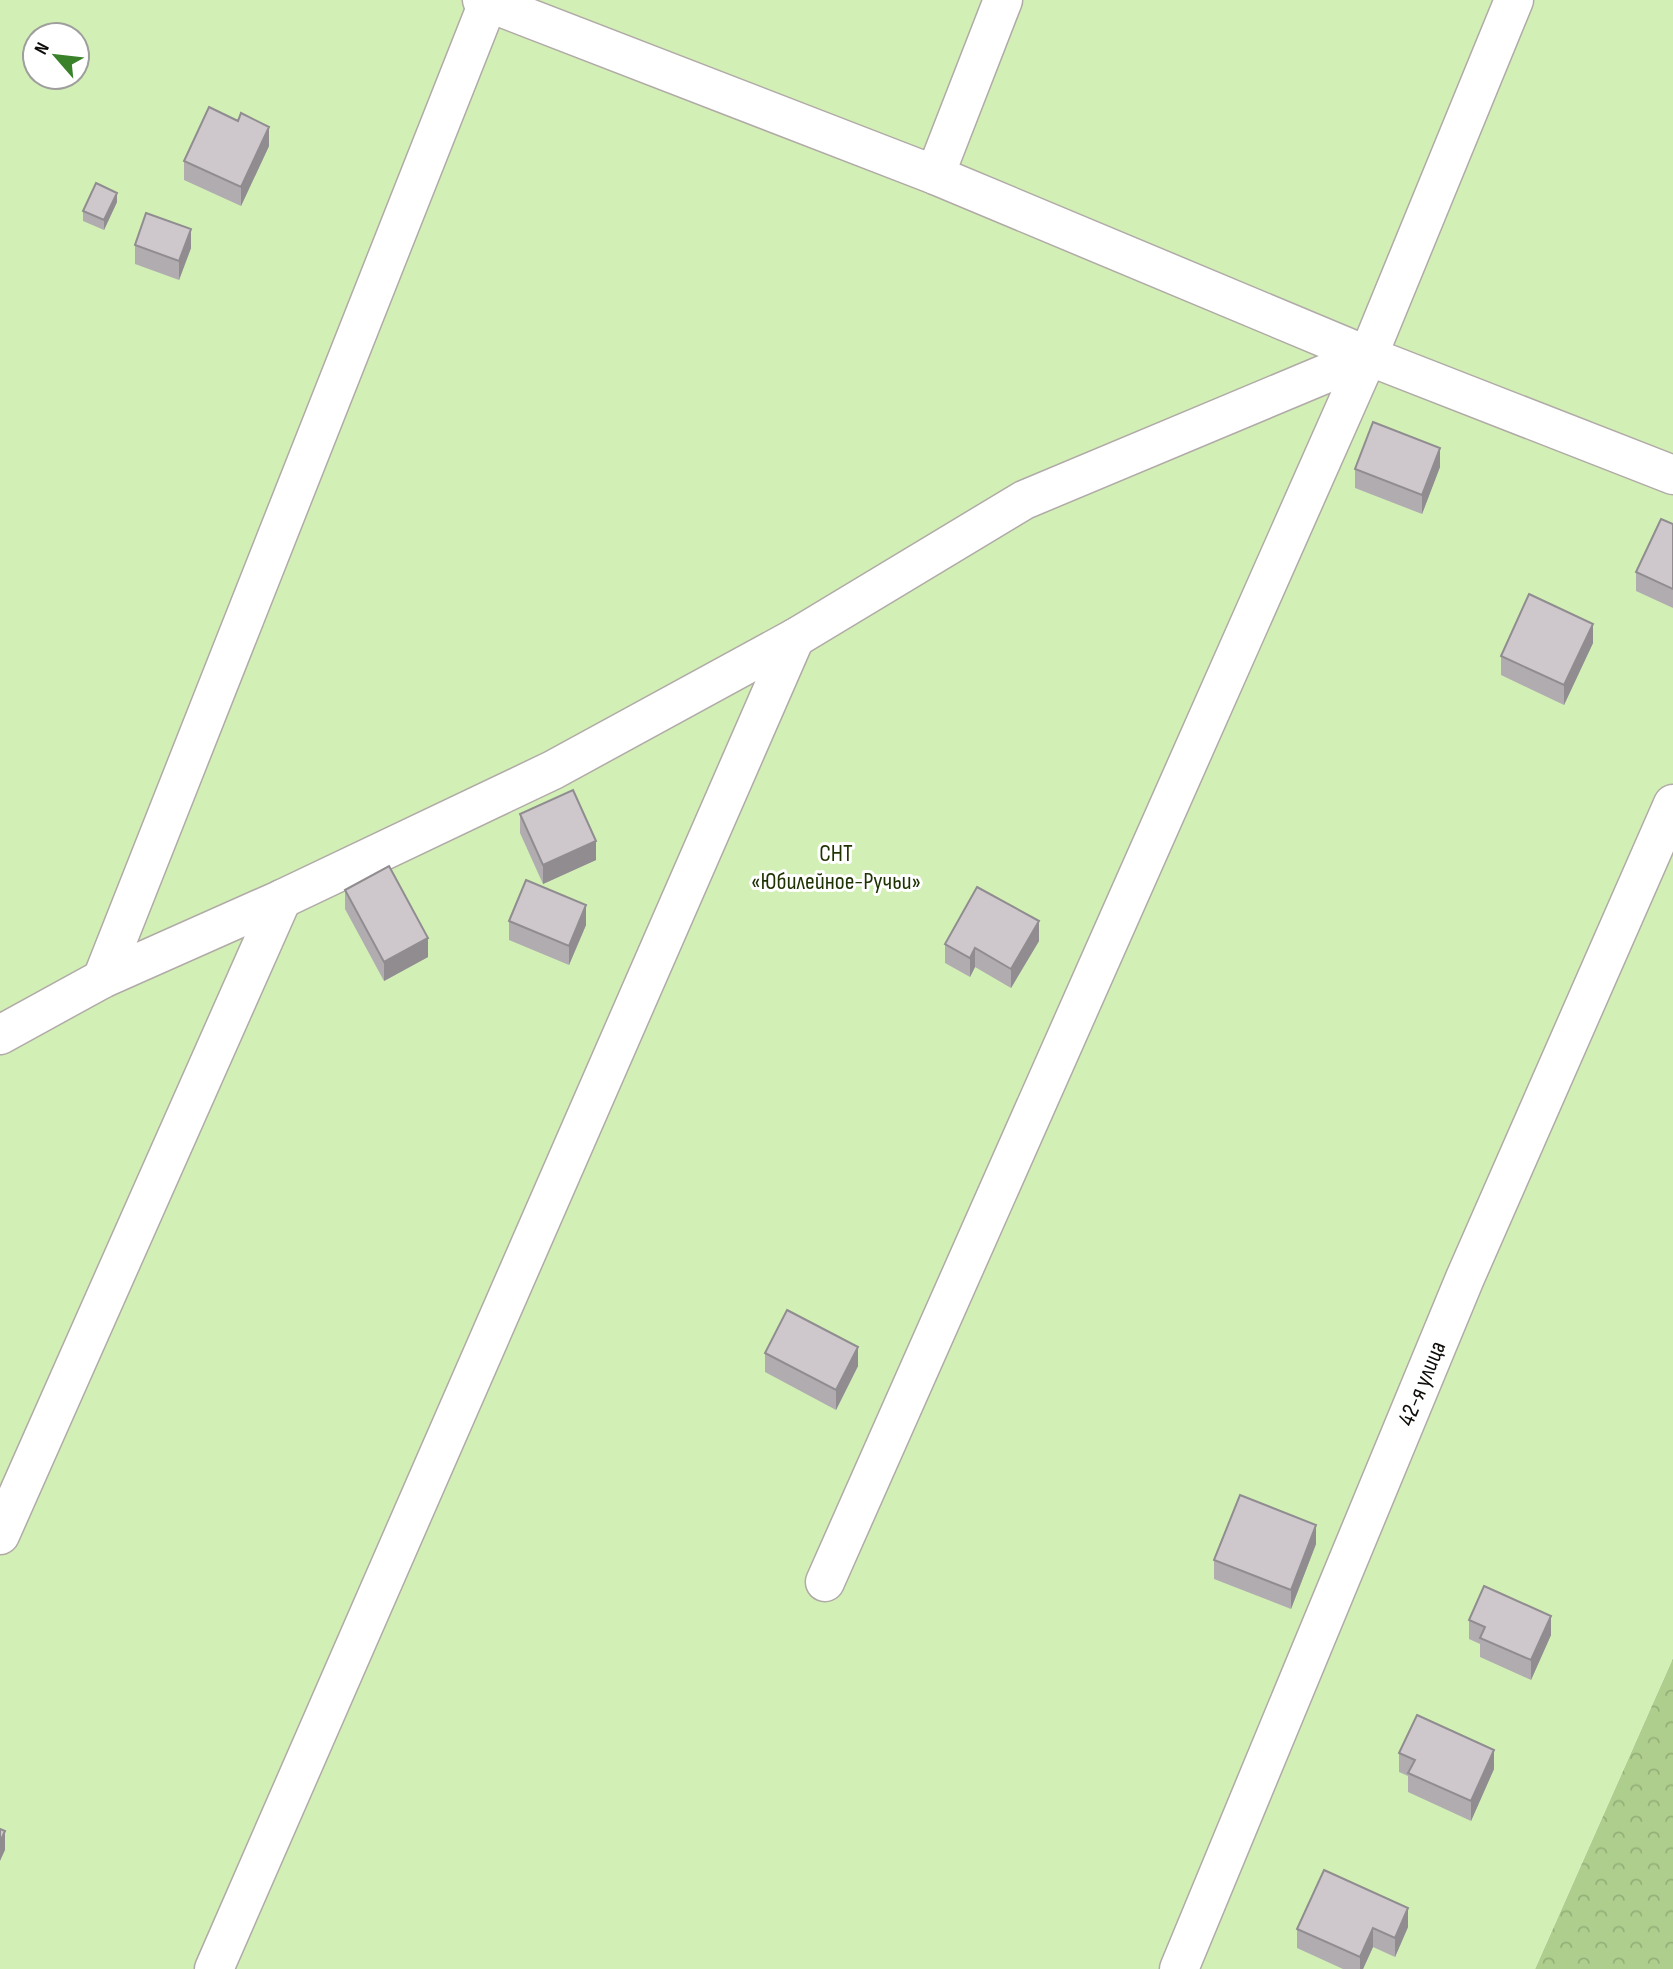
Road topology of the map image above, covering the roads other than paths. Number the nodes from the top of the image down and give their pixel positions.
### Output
1 (1003, 0) edge
2 (1514, 0) edge
3 (486, 1) edge
4 (934, 174) junction
5 (1368, 356) junction
6 (1673, 475) edge
7 (795, 638) junction
8 (1673, 804) edge
9 (282, 899) junction
10 (102, 979) junction
11 (0, 1035) edge
12 (0, 1535) edge
13 (825, 1582) dead end
14 (214, 1969) edge
15 (1179, 1969) edge

1 - 4 street
2 - 5 street
3 - 4 street
3 - 10 street
4 - 5 street
5 - 6 street
5 - 7 street
5 - 13 street
7 - 9 street
7 - 14 street
8 - 15 street, 42-я улица
9 - 10 street
9 - 12 street
10 - 11 street

